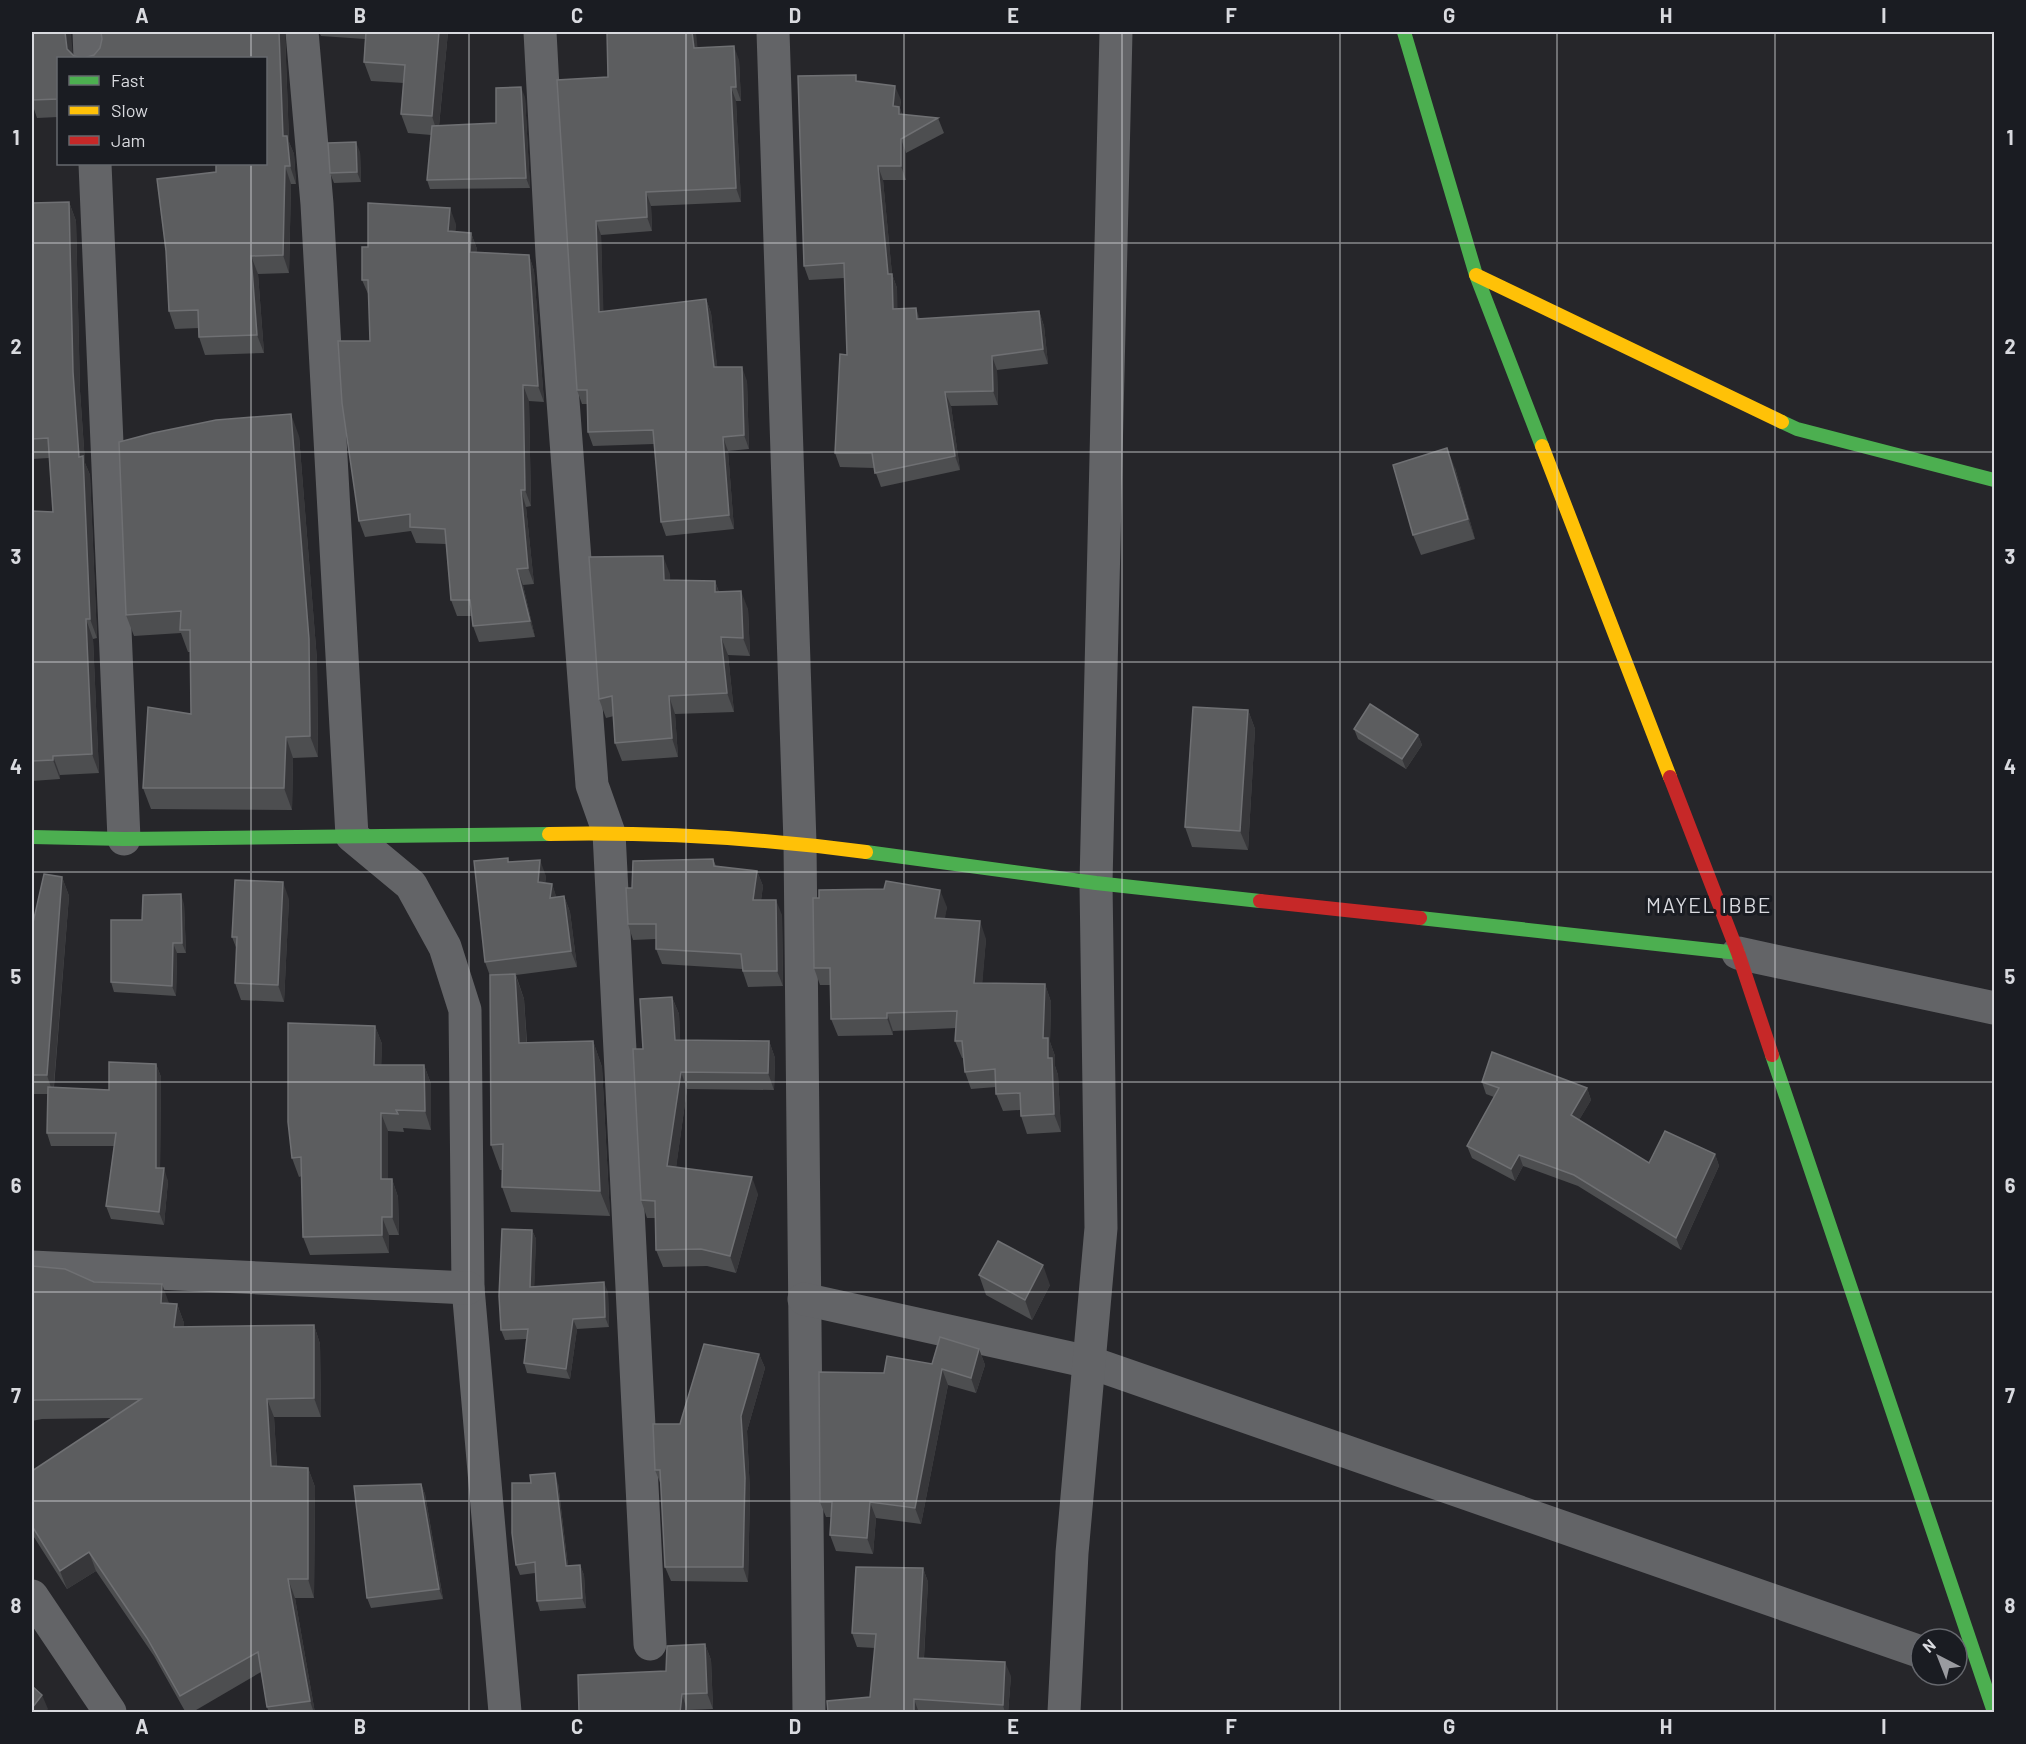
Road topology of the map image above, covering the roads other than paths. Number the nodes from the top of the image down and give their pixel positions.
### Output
1 (89, 32) edge
2 (303, 32) edge
3 (540, 32) edge
4 (773, 32) edge
5 (1116, 32) edge
6 (1404, 32) edge
7 (90, 57) edge
8 (95, 165) edge
9 (1476, 275) junction
10 (1995, 480) edge
11 (609, 833) junction
12 (352, 836) junction
13 (32, 837) edge
14 (124, 839) junction
15 (800, 843) junction
16 (1096, 883) junction
17 (1738, 953) junction
18 (1995, 1008) edge
19 (32, 1267) edge
20 (468, 1288) junction
21 (804, 1299) junction
22 (1089, 1362) junction
23 (32, 1596) edge
24 (1955, 1627) edge
25 (650, 1644) dead end
26 (1909, 1648) edge
27 (1969, 1669) edge
28 (110, 1713) edge
29 (505, 1713) edge
30 (809, 1713) edge
31 (1064, 1713) edge
32 (1994, 1713) edge

1 - 7 street
2 - 12 street
3 - 11 street
4 - 15 street
5 - 16 street
6 - 9 street
8 - 14 street
9 - 10 street
9 - 17 street
11 - 12 street
11 - 15 street
11 - 25 street
12 - 14 street
12 - 20 street
13 - 14 street
15 - 16 street
15 - 21 street
16 - 17 street
16 - 22 street
17 - 18 street
17 - 24 street
19 - 20 street
20 - 29 street
21 - 22 street
21 - 30 street
22 - 26 street
22 - 31 street
23 - 28 street
27 - 32 street

